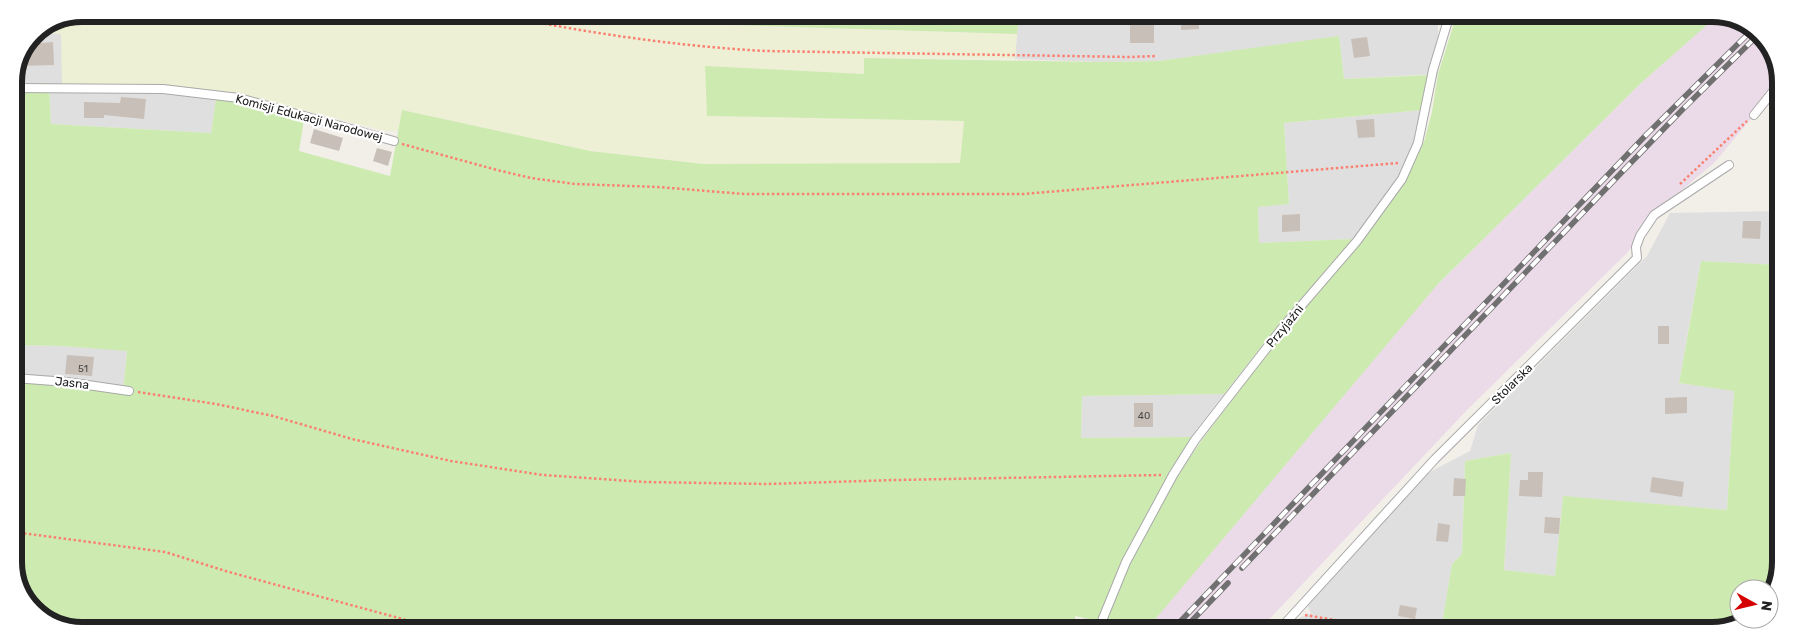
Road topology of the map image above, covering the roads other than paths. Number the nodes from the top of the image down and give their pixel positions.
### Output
1 (1448, 23) edge
2 (23, 88) edge
3 (1771, 94) edge
4 (1754, 115) road end
5 (394, 141) road end
6 (1729, 165) dead end
7 (23, 379) edge
8 (129, 391) road end
9 (1103, 622) edge
10 (1286, 622) edge

1 - 9 lane, Przyjaźni
2 - 5 lane, Komisji Edukacji Narodowej
3 - 4 lane
6 - 10 lane, Stolarska
7 - 8 lane, Jasna

